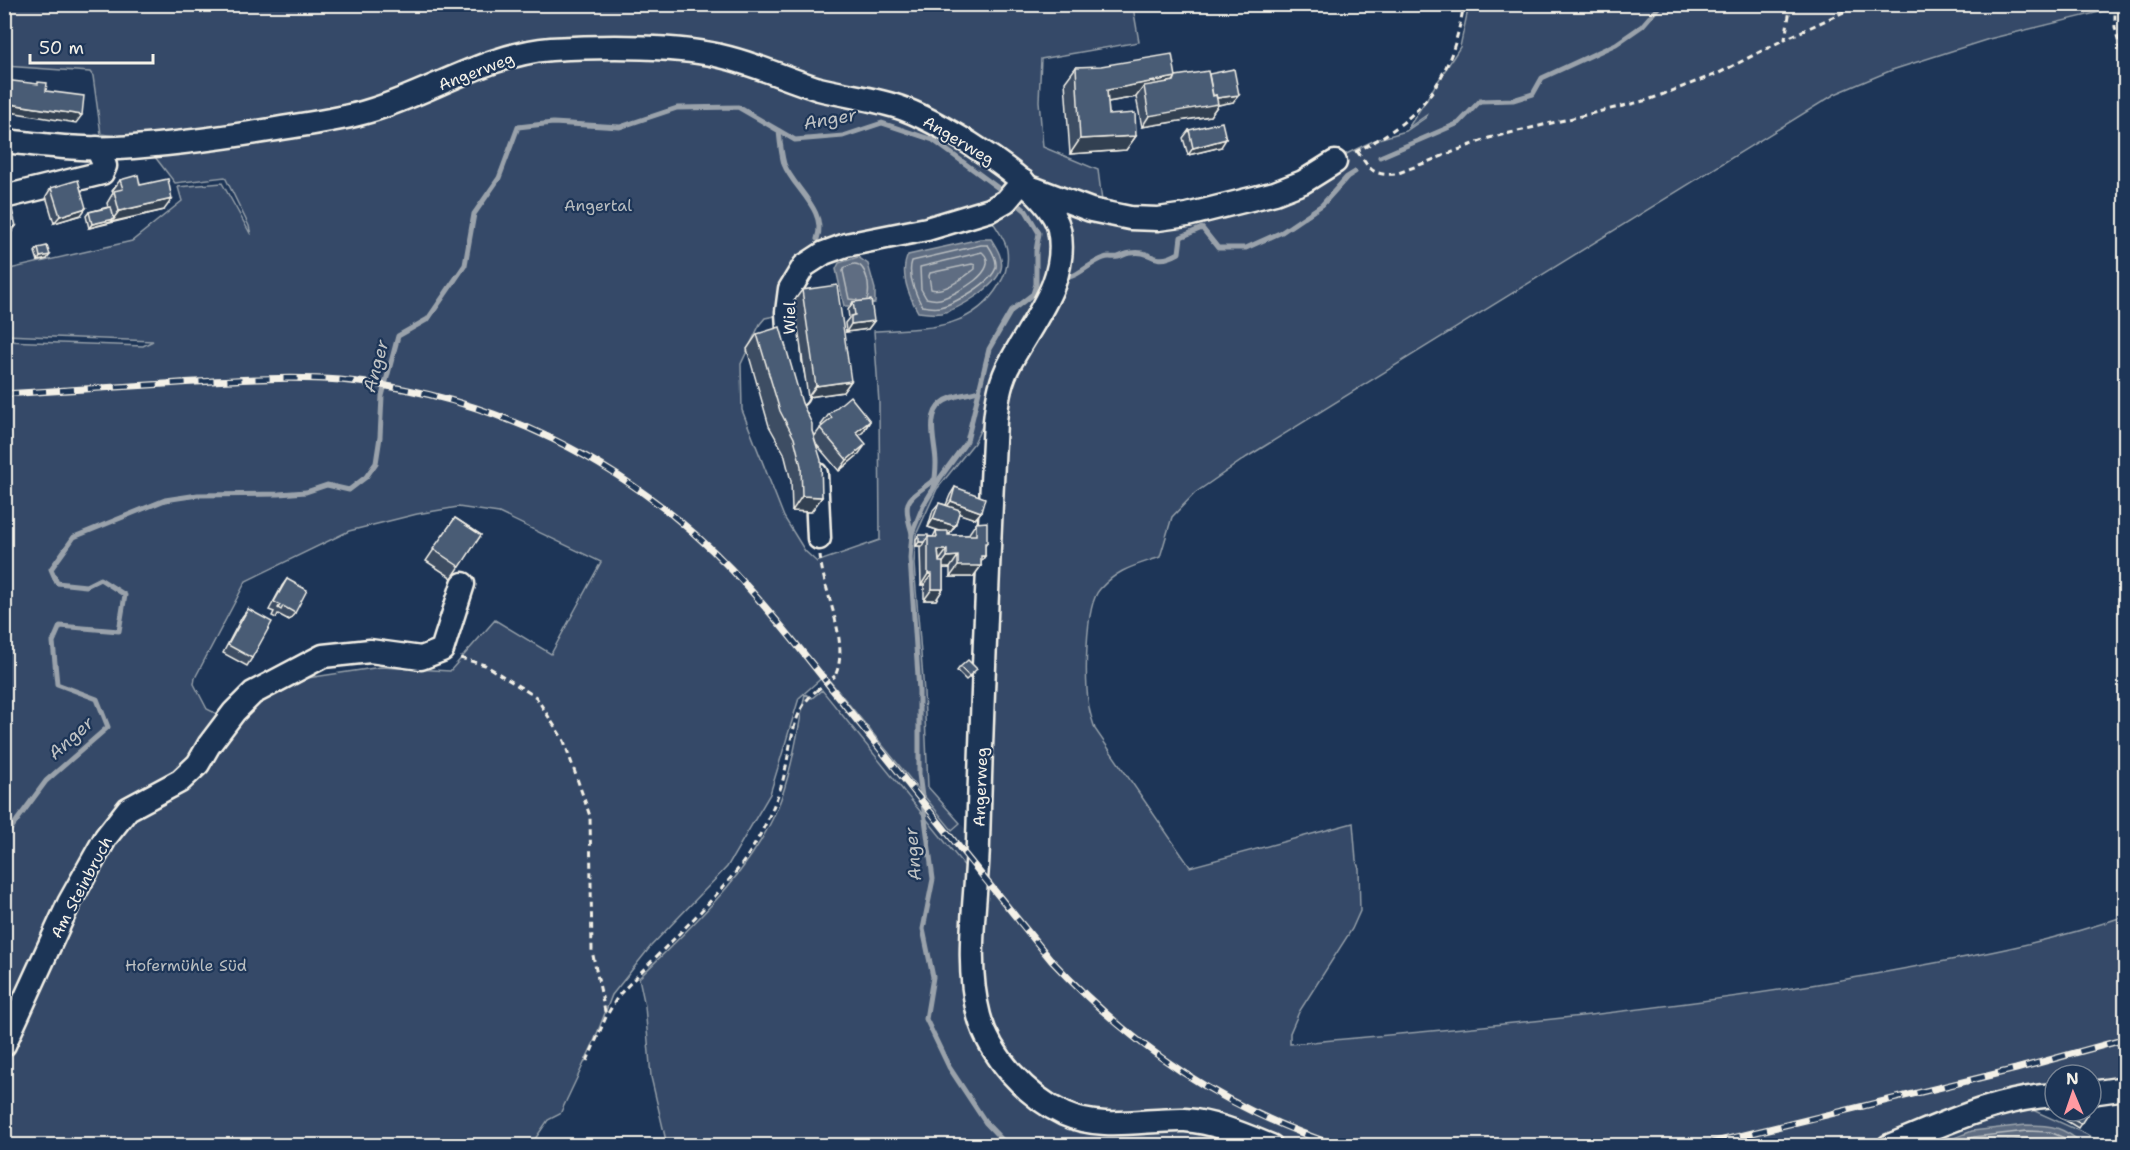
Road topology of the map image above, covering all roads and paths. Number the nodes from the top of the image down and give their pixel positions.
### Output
1 (1464, 4) edge
2 (1791, 4) edge
3 (1861, 4) edge
4 (2115, 4) edge
5 (1785, 39) junction
6 (2126, 73) edge
7 (4, 141) edge
8 (97, 148) junction
9 (1357, 151) junction
10 (1335, 162) joint
11 (1020, 189) junction
12 (4, 197) edge
13 (1091, 210) junction
14 (1058, 226) junction
15 (801, 413) edge
16 (811, 452) edge
17 (819, 538) joint
18 (463, 584) dead end
19 (442, 650) junction
20 (606, 1017) junction
21 (4, 1045) edge
22 (587, 1061) dead end
23 (2126, 1088) edge
24 (2103, 1091) edge
25 (2043, 1096) edge
26 (1898, 1144) edge
27 (1271, 1146) edge

1 - 9 path
2 - 5 path
3 - 5 path
4 - 6 path
5 - 9 path
7 - 8 street, Angerweg
8 - 11 street, Angerweg
8 - 12 street
9 - 10 path
10 - 13 street, Angerweg
11 - 13 street, Angerweg
11 - 14 street, Angerweg
11 - 15 street, Wiel
13 - 14 street
14 - 27 street, Angerweg
16 - 17 street
17 - 20 path, bridge
18 - 19 street
19 - 20 path
19 - 21 street, Am Steinbruch
20 - 22 path
23 - 24 street
25 - 26 street

